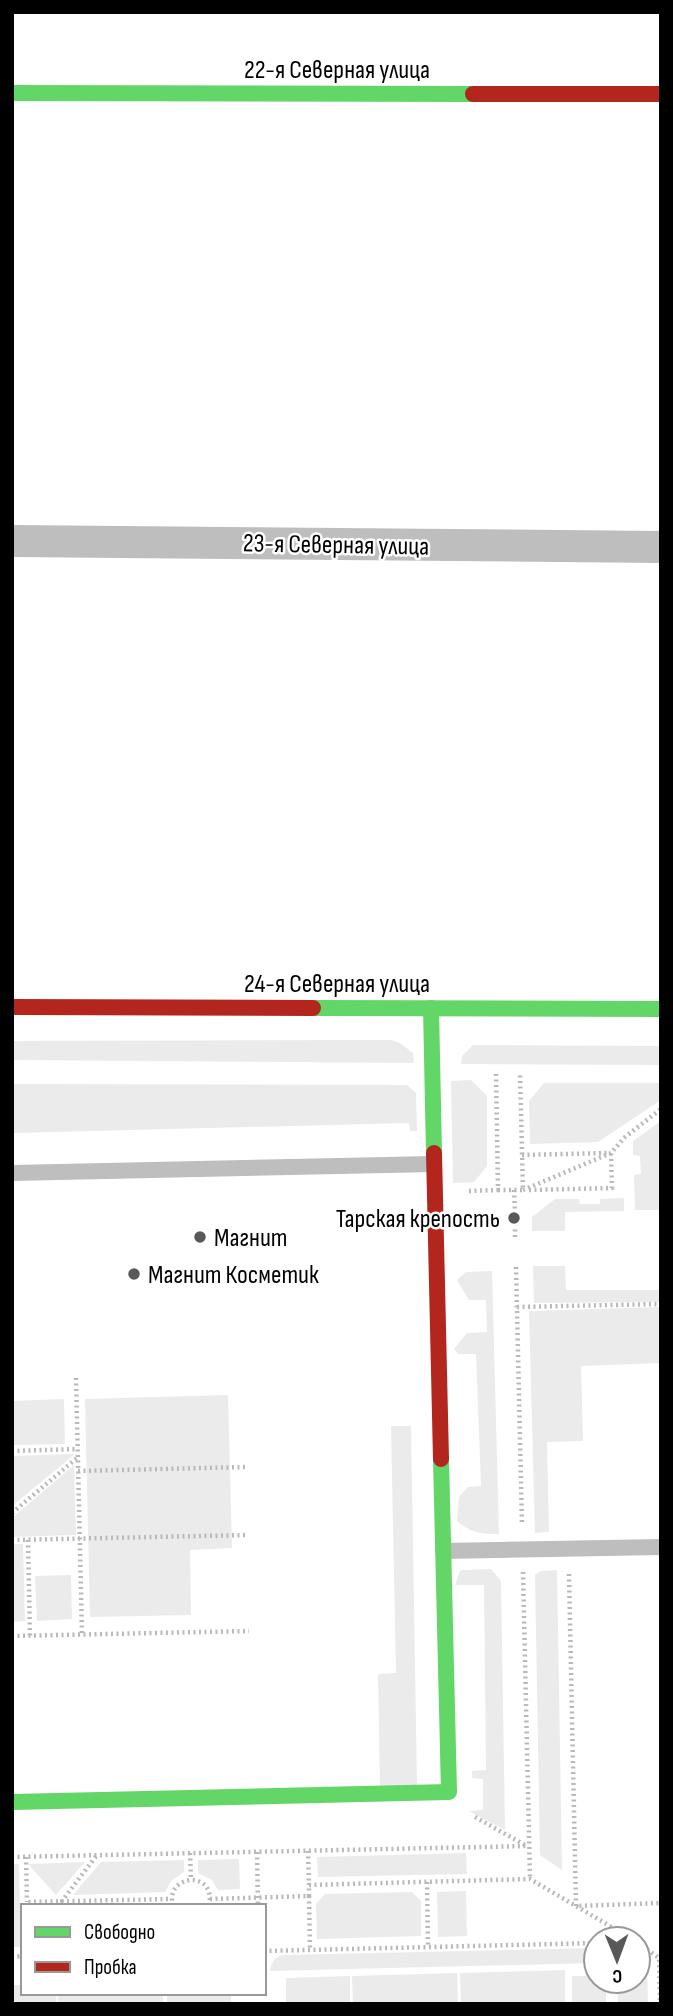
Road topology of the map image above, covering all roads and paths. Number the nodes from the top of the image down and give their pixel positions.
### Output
1 (12, 93) edge
2 (661, 94) edge
3 (12, 541) edge
4 (661, 547) edge
5 (12, 1007) edge
6 (431, 1008) junction
7 (661, 1009) edge
8 (496, 1073) dead end
9 (520, 1073) dead end
10 (661, 1109) edge
11 (611, 1153) junction
12 (522, 1155) junction
13 (434, 1164) junction
14 (12, 1173) edge
15 (498, 1190) junction
16 (514, 1190) junction
17 (523, 1190) junction
18 (464, 1191) dead end
19 (515, 1212) dead end
20 (515, 1224) dead end
21 (515, 1238) dead end
22 (516, 1267) dead end
23 (661, 1304) edge
24 (517, 1307) junction
25 (76, 1378) dead end
26 (78, 1449) junction
27 (12, 1451) edge
28 (78, 1458) junction
29 (246, 1467) dead end
30 (78, 1471) junction
31 (12, 1513) edge
32 (522, 1533) dead end
33 (247, 1535) dead end
34 (79, 1539) junction
35 (28, 1540) junction
36 (12, 1541) edge
37 (661, 1547) edge
38 (569, 1549) junction
39 (443, 1552) junction
40 (523, 1563) dead end
41 (250, 1631) dead end
42 (82, 1634) junction
43 (12, 1636) edge
44 (30, 1636) junction
45 (12, 1802) edge
46 (504, 1834) dead end
47 (528, 1846) junction
48 (308, 1850) junction
49 (257, 1852) junction
50 (190, 1853) junction
51 (97, 1855) junction
52 (12, 1857) edge
53 (26, 1857) junction
54 (530, 1879) junction
55 (191, 1880) junction
56 (426, 1882) junction
57 (309, 1885) junction
58 (309, 1896) junction
59 (258, 1898) junction
60 (171, 1899) junction
61 (211, 1899) junction
62 (64, 1903) edge
63 (661, 1903) edge
64 (27, 1904) edge
65 (172, 1904) edge
66 (210, 1904) edge
67 (258, 1904) edge
68 (576, 1906) junction
69 (608, 1925) edge
70 (582, 1943) edge
71 (428, 1947) junction
72 (310, 1950) junction
73 (266, 1951) edge
74 (660, 1958) edge
75 (660, 2004) edge

1 - 2 main road, 22-я Северная улица
3 - 4 street, 23-я Северная улица
5 - 6 main road, 24-я Северная улица
6 - 7 main road, 24-я Северная улица
6 - 13 main road
8 - 15 path
9 - 12 path
10 - 11 path
11 - 12 path
11 - 17 path
11 - 17 path
12 - 17 path
13 - 14 lane
13 - 39 main road
15 - 16 path
15 - 18 path
16 - 17 path
16 - 19 path
20 - 21 path
22 - 24 path
23 - 24 path
24 - 32 path
25 - 26 path
26 - 27 path
26 - 28 path
28 - 30 path
28 - 31 path
29 - 30 path
30 - 34 path
33 - 34 path
34 - 35 path
34 - 42 path
35 - 36 path
35 - 44 path
37 - 38 lane
38 - 39 lane
38 - 68 path
39 - 45 main road
40 - 47 path
41 - 42 path
42 - 44 path
43 - 44 path
46 - 47 path
47 - 48 path
47 - 54 path
48 - 49 path
48 - 57 path
49 - 50 path
49 - 59 path
50 - 51 path
50 - 55 path
51 - 53 path
51 - 62 path
52 - 53 path
53 - 64 path
54 - 56 path
54 - 68 path
55 - 60 path
55 - 61 path
56 - 57 path
56 - 71 path
57 - 58 path
58 - 59 path
58 - 72 path
59 - 61 path
59 - 67 path
60 - 62 path
60 - 65 path
61 - 66 path
62 - 64 path
63 - 68 path
68 - 69 path
70 - 71 path
71 - 72 path
72 - 73 path
74 - 75 path

